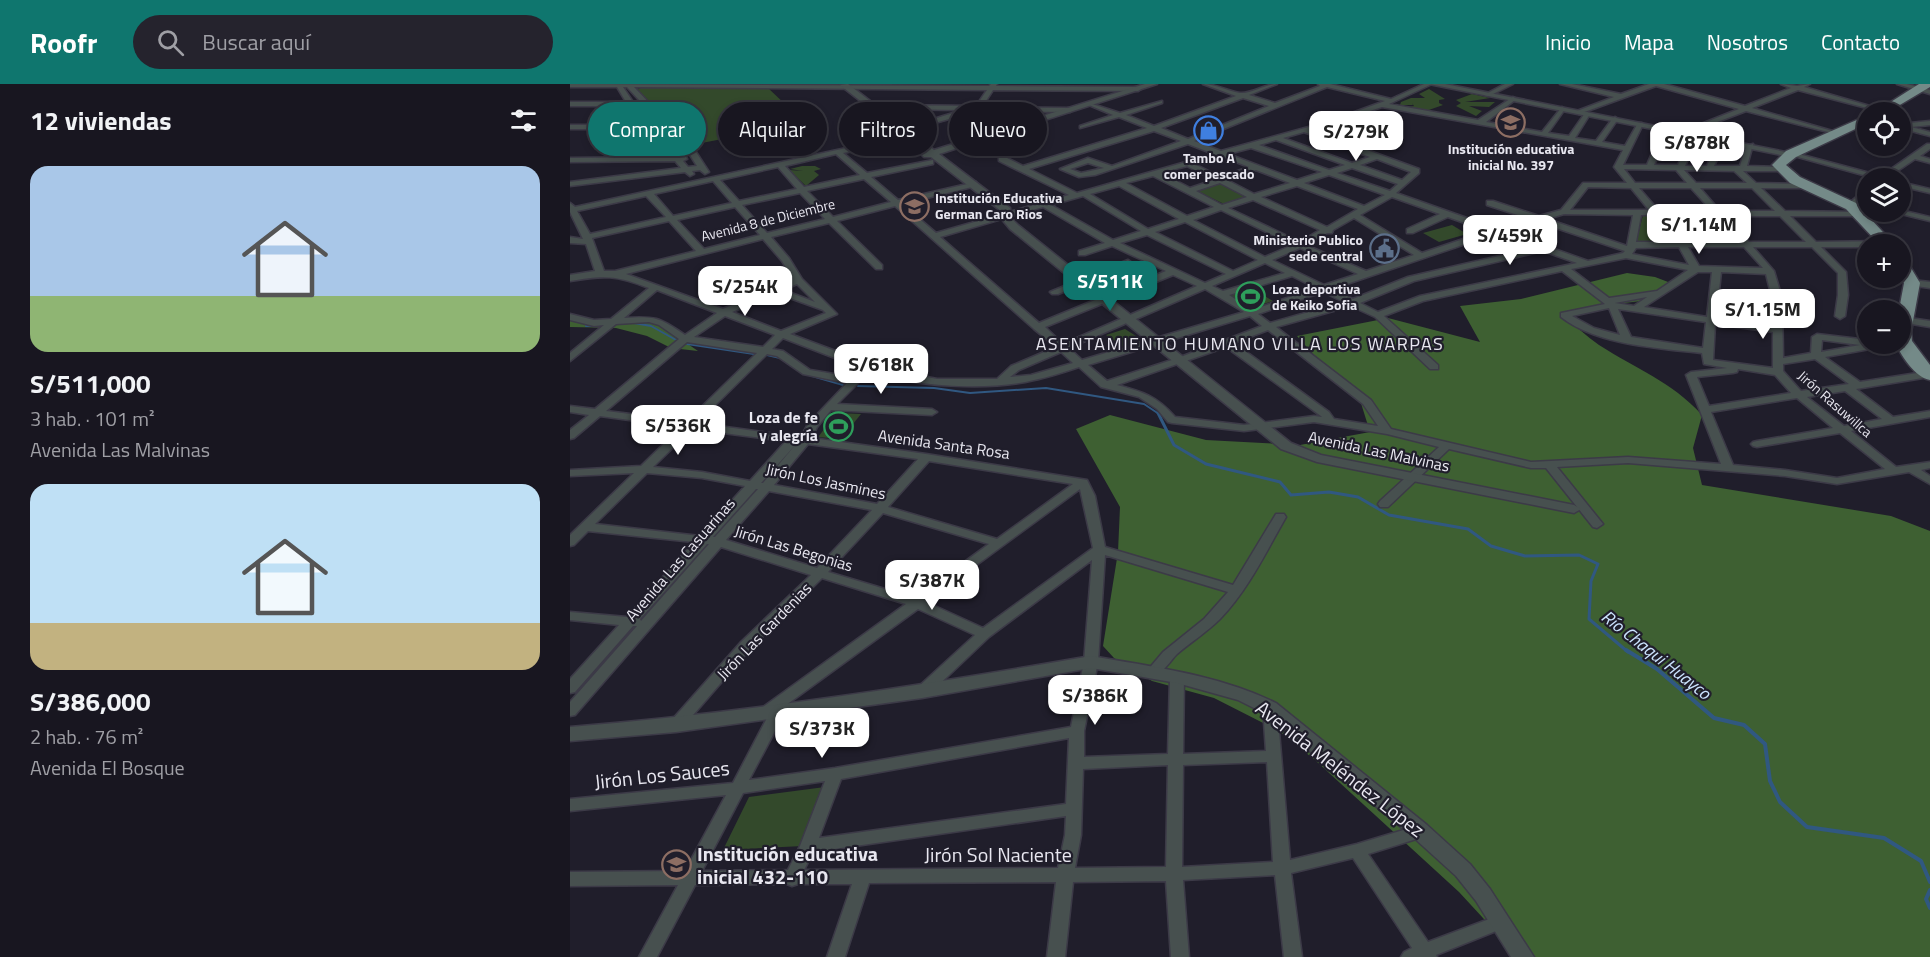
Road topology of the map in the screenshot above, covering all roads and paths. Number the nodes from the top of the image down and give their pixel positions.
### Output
1 (776, 84) edge
2 (880, 84) edge
3 (1211, 84) edge
4 (1274, 84) edge
5 (1431, 84) edge
6 (1510, 84) edge
7 (1563, 84) edge
8 (1656, 84) edge
9 (1784, 84) edge
10 (1807, 84) edge
11 (1900, 84) edge
12 (570, 85) edge
13 (618, 85) edge
14 (628, 85) edge
15 (740, 85) edge
16 (992, 85) edge
17 (1089, 85) edge
18 (1324, 85) edge
19 (832, 86) edge
20 (845, 86) edge
21 (1140, 86) edge
22 (1798, 88) junction
23 (1925, 88) edge
24 (637, 94) junction
25 (1487, 94) junction
26 (626, 96) junction
27 (1243, 96) junction
28 (1620, 96) junction
29 (1513, 99) junction
30 (1392, 101) junction
31 (630, 102) edge
32 (644, 102) edge
33 (852, 102) edge
34 (867, 102) edge
35 (982, 102) edge
36 (1160, 102) dead end
37 (1900, 102) edge
38 (570, 104) edge
39 (588, 104) edge
40 (1091, 104) junction
41 (1273, 105) junction
42 (1382, 105) junction
43 (1857, 105) edge
44 (1746, 108) junction
45 (1562, 109) junction
46 (1047, 110) edge
47 (1066, 110) junction
48 (1583, 113) junction
49 (1120, 114) junction
50 (1615, 119) junction
51 (1479, 123) junction
52 (1857, 123) edge
53 (1930, 123) edge
54 (1640, 124) junction
55 (1911, 125) edge
56 (570, 127) edge
57 (588, 127) edge
58 (1082, 127) dead end
59 (1155, 128) junction
60 (1666, 129) junction
61 (1911, 129) edge
62 (1305, 130) junction
63 (1683, 132) junction
64 (1834, 133) junction
65 (1930, 134) edge
66 (1543, 135) junction
67 (1695, 135) junction
68 (1276, 138) junction
69 (1570, 140) junction
70 (1722, 140) junction
71 (1192, 141) junction
72 (1251, 145) junction
73 (1597, 145) junction
74 (1750, 146) junction
75 (1930, 146) edge
76 (1627, 149) junction
77 (838, 152) joint
78 (937, 152) edge
79 (1222, 153) junction
80 (1791, 154) junction
81 (570, 155) edge
82 (694, 156) joint
83 (924, 156) edge
84 (928, 156) edge
85 (607, 157) junction
86 (677, 157) junction
87 (1377, 157) junction
88 (1914, 157) junction
89 (1002, 159) dead end
90 (570, 160) edge
91 (1930, 161) edge
92 (1187, 163) junction
93 (780, 165) junction
94 (1351, 165) junction
95 (1257, 167) junction
96 (1618, 167) junction
97 (1650, 167) junction
98 (1710, 167) junction
99 (1739, 167) junction
100 (702, 168) junction
101 (1111, 168) junction
102 (1679, 168) junction
103 (1897, 168) edge
104 (1022, 169) junction
105 (1780, 169) junction
106 (687, 170) junction
107 (1857, 171) edge
108 (1154, 173) junction
109 (1326, 174) junction
110 (863, 175) junction
111 (713, 180) junction
112 (1221, 180) junction
113 (1298, 182) junction
114 (698, 183) junction
115 (1120, 183) junction
116 (1403, 183) junction
117 (570, 184) edge
118 (1632, 185) junction
119 (1694, 185) junction
120 (1755, 186) junction
121 (1807, 186) junction
122 (970, 187) junction
123 (1911, 187) edge
124 (799, 189) junction
125 (1189, 191) junction
126 (1930, 191) edge
127 (649, 194) junction
128 (1081, 195) junction
129 (1390, 195) junction
130 (1253, 197) junction
131 (736, 203) junction
132 (1490, 203) dead end
133 (897, 204) junction
134 (1045, 206) junction
135 (1857, 206) edge
136 (1222, 207) junction
137 (1857, 207) edge
138 (571, 208) edge
139 (1365, 209) junction
140 (1564, 212) junction
141 (1637, 213) junction
142 (1655, 214) junction
143 (1720, 214) junction
144 (1785, 214) junction
145 (1354, 215) junction
146 (1446, 215) junction
147 (1911, 215) edge
148 (1005, 217) junction
149 (670, 218) junction
150 (1186, 219) junction
151 (1536, 219) junction
152 (1930, 219) edge
153 (834, 220) junction
154 (1870, 222) edge
155 (1329, 231) junction
156 (1410, 231) dead end
157 (1495, 231) junction
158 (1148, 232) junction
159 (1879, 234) edge
160 (933, 236) junction
161 (766, 238) junction
162 (588, 239) junction
163 (570, 240) edge
164 (1112, 243) junction
165 (1857, 244) edge
166 (1300, 245) junction
167 (1682, 245) junction
168 (1747, 245) junction
169 (1813, 245) junction
170 (1543, 248) junction
171 (1629, 250) junction
172 (701, 251) junction
173 (1082, 253) dead end
174 (1421, 256) junction
175 (1268, 259) junction
176 (1128, 263) dead end
177 (1586, 263) junction
178 (1397, 264) junction
179 (879, 267) dead end
180 (1564, 269) junction
181 (1696, 269) junction
182 (1173, 271) junction
183 (1717, 271) junction
184 (1770, 271) junction
185 (600, 273) junction
186 (1294, 273) junction
187 (615, 274) junction
188 (1233, 274) junction
189 (1365, 274) junction
190 (629, 277) junction
191 (570, 278) edge
192 (1411, 279) junction
193 (798, 280) junction
194 (1083, 281) junction
195 (1912, 283) joint
196 (1930, 285) edge
197 (1206, 286) junction
198 (654, 288) junction
199 (1324, 288) junction
200 (773, 289) junction
201 (1055, 291) dead end
202 (1661, 292) junction
203 (1222, 294) junction
204 (1105, 299) junction
205 (1908, 300) edge
206 (1354, 302) junction
207 (1609, 303) junction
208 (1635, 309) junction
209 (826, 310) junction
210 (724, 312) junction
211 (1251, 313) junction
212 (1378, 315) junction
213 (1840, 316) dead end
214 (570, 317) edge
215 (1130, 320) junction
216 (617, 321) junction
217 (1712, 321) junction
218 (1911, 321) edge
219 (1930, 324) edge
220 (1270, 326) junction
221 (1037, 327) junction
222 (1776, 330) junction
223 (782, 334) junction
224 (685, 339) junction
225 (1627, 339) junction
226 (1155, 340) junction
227 (1857, 342) edge
228 (1227, 343) junction
229 (1857, 347) edge
230 (1063, 348) junction
231 (766, 350) junction
232 (1707, 351) junction
233 (1910, 354) edge
234 (1816, 355) junction
235 (570, 358) edge
236 (1182, 360) junction
237 (1079, 363) junction
238 (868, 367) junction
239 (1434, 367) dead end
240 (1778, 367) junction
241 (1749, 369) junction
242 (1930, 375) edge
243 (1001, 380) junction
244 (855, 381) junction
245 (1105, 385) junction
246 (1854, 387) junction
247 (1799, 395) junction
248 (828, 407) junction
249 (570, 410) edge
250 (1704, 410) junction
251 (932, 412) dead end
252 (597, 414) junction
253 (1930, 414) edge
254 (1330, 421) junction
255 (1891, 421) junction
256 (689, 426) junction
257 (1261, 426) junction
258 (1842, 430) junction
259 (1387, 431) junction
260 (570, 436) edge
261 (799, 441) junction
262 (1756, 444) dead end
263 (1445, 447) junction
264 (926, 457) junction
265 (1549, 464) junction
266 (1930, 465) edge
267 (643, 468) junction
268 (1728, 468) junction
269 (1912, 469) junction
270 (1895, 472) junction
271 (570, 473) edge
272 (1414, 476) junction
273 (1930, 481) edge
274 (761, 485) junction
275 (1086, 489) junction
276 (1384, 504) dead end
277 (879, 508) junction
278 (1574, 509) dead end
279 (1280, 517) dead end
280 (1597, 524) dead end
281 (585, 527) junction
282 (702, 540) junction
283 (716, 541) junction
284 (570, 542) edge
285 (999, 543) junction
286 (1099, 549) junction
287 (818, 575) junction
288 (1235, 590) junction
289 (916, 603) junction
290 (570, 616) edge
291 (631, 621) junction
292 (645, 623) junction
293 (984, 634) junction
294 (1091, 662) junction
295 (1154, 671) junction
296 (1177, 677) junction
297 (570, 688) edge
298 (922, 692) junction
299 (1270, 708) junction
300 (570, 711) edge
301 (771, 713) junction
302 (676, 725) junction
303 (1077, 731) junction
304 (570, 734) edge
305 (1274, 756) junction
306 (1174, 760) junction
307 (1078, 763) junction
308 (835, 774) junction
309 (738, 788) junction
310 (570, 805) edge
311 (1073, 809) junction
312 (1420, 831) junction
313 (808, 846) junction
314 (1357, 851) junction
315 (1282, 868) junction
316 (1174, 874) junction
317 (1065, 876) junction
318 (863, 877) junction
319 (570, 879) edge
320 (688, 879) junction
321 (792, 879) junction
322 (1500, 922) junction
323 (1421, 955) edge
324 (648, 957) edge
325 (836, 957) edge
326 (1056, 957) edge
327 (1180, 957) edge
328 (1293, 957) edge
329 (1523, 957) edge

1 - 19 street
2 - 16 street
2 - 20 street
3 - 27 street
4 - 27 street
5 - 25 street
5 - 30 street
6 - 25 street
7 - 28 street
8 - 28 street
8 - 44 street
9 - 22 street
10 - 22 street
11 - 23 street
12 - 13 street
13 - 14 street
13 - 26 street
14 - 15 street
14 - 24 street
15 - 19 street
16 - 17 street
16 - 20 street
16 - 35 street
17 - 21 street
18 - 30 street
18 - 41 street
19 - 20 street
19 - 33 street, Avenida Las Malvinas
20 - 34 street, Avenida Las Malvinas
21 - 40 street
21 - 47 street
22 - 43 street
22 - 44 street
23 - 37 highway
24 - 26 street
24 - 32 street
25 - 29 street
26 - 31 street
27 - 41 street
27 - 59 street
28 - 48 street
29 - 45 street
29 - 51 street
30 - 42 street
36 - 49 street
38 - 39 street
40 - 47 street
40 - 49 street
41 - 71 street
42 - 51 street
42 - 62 street
44 - 63 street
44 - 64 street
45 - 48 street
45 - 66 street
46 - 47 street
47 - 78 street
48 - 50 street
48 - 69 street
49 - 58 street
49 - 59 street
50 - 54 street
50 - 73 street
51 - 66 street
52 - 64 highway
53 - 55 street
54 - 60 street
54 - 76 street
56 - 57 street
59 - 71 street
59 - 104 street
60 - 63 street
60 - 97 street
61 - 65 street
62 - 68 street
62 - 87 street
63 - 67 street
64 - 80 highway
66 - 69 street
67 - 70 street
67 - 102 street
68 - 72 street
68 - 94 street
69 - 73 street
70 - 74 street
70 - 98 street
71 - 79 street
71 - 101 street
72 - 79 street
72 - 109 street
73 - 76 street
74 - 80 street
74 - 99 street
75 - 88 street
76 - 96 street
77 - 93 street
77 - 110 street
79 - 92 street
79 - 95 street
80 - 105 highway
80 - 107 street
81 - 85 street
82 - 86 street
82 - 100 street
83 - 110 street
84 - 122 street, Avenida Las Malvinas
85 - 86 street
85 - 90 street
86 - 106 street
87 - 94 street
87 - 116 street
88 - 91 street
88 - 103 street
89 - 104 street
92 - 108 street
92 - 112 street
93 - 111 street
93 - 124 street
94 - 109 street
94 - 116 street
95 - 112 street
95 - 113 street
96 - 97 street
96 - 118 street
97 - 102 street
98 - 99 street
98 - 102 street
99 - 105 street
99 - 120 street
100 - 106 street
100 - 111 street
101 - 101 street
102 - 119 street
104 - 128 street
105 - 121 highway
106 - 114 street
106 - 117 street
108 - 115 street
108 - 125 street
109 - 113 street
109 - 129 street
110 - 124 street
110 - 133 street
111 - 114 street
111 - 131 street
112 - 125 street
112 - 130 street
113 - 130 street
113 - 139 street
114 - 127 street
115 - 128 street
115 - 150 street
116 - 129 street
118 - 119 street
118 - 140 street
118 - 142 street
119 - 120 street
119 - 143 street
120 - 121 street
120 - 144 street
121 - 135 highway
122 - 133 street, Avenida 8 de Diciembre
122 - 148 street, Avenida Las Malvinas
123 - 126 street
124 - 131 street
124 - 153 street
125 - 136 street
127 - 138 street
127 - 149 street
128 - 134 street
128 - 158 street
129 - 139 street
129 - 146 street
130 - 136 street
130 - 155 street
131 - 149 street
131 - 161 street
132 - 151 street
133 - 153 street, Avenida 8 de Diciembre
133 - 160 street
134 - 148 street
134 - 164 street
136 - 150 street
136 - 166 street
137 - 144 street
138 - 162 street
139 - 145 street
140 - 141 street
140 - 151 street
141 - 142 street
141 - 171 street
142 - 143 street
142 - 167 street
143 - 144 street
143 - 168 street
144 - 169 street
145 - 155 street
145 - 174 street
146 - 156 street
146 - 157 street
147 - 152 street
148 - 160 street
148 - 194 street, Avenida Las Malvinas
149 - 162 street
149 - 172 street
150 - 158 street
150 - 175 street
151 - 157 street
151 - 171 street
153 - 161 street, Avenida 8 de Diciembre
153 - 179 street
154 - 159 highway
155 - 166 street
157 - 170 street
157 - 174 street
158 - 164 street
158 - 188 street
160 - 221 street
161 - 172 street, Avenida 8 de Diciembre
161 - 190 street, Avenida 8 de Diciembre
161 - 193 street
162 - 163 street
162 - 185 street
164 - 173 street
164 - 182 street
165 - 169 street
166 - 175 street
166 - 189 street
167 - 168 street
167 - 171 street
167 - 181 street
168 - 169 street
168 - 184 street
169 - 213 street
170 - 177 street
170 - 192 street
171 - 177 street
171 - 181 street
172 - 187 street, Avenida 8 de Diciembre
174 - 178 street
175 - 186 street
175 - 188 street
176 - 194 street
177 - 180 street
178 - 189 street
178 - 192 street
180 - 207 street
180 - 212 street
181 - 183 street
181 - 202 street
182 - 197 street
182 - 204 street
183 - 184 street
183 - 217 street
184 - 222 street
185 - 187 street, Avenida 8 de Diciembre
185 - 191 street, Avenida 8 de Diciembre
186 - 199 street
186 - 203 street
187 - 190 street
188 - 197 street
189 - 199 street
190 - 198 street
192 - 206 street
193 - 200 street
193 - 209 street
194 - 201 street
194 - 204 street, Avenida Las Malvinas
195 - 196 street
195 - 205 highway
197 - 203 street
197 - 215 street
198 - 210 street
198 - 216 street
199 - 206 street
199 - 211 street
200 - 209 street
200 - 210 street
202 - 207 street
202 - 208 street
203 - 211 street
204 - 215 street, Avenida Las Malvinas
204 - 221 street
206 - 212 street
206 - 220 street
207 - 208 street
207 - 225 street
207 - 225 street
208 - 217 street
209 - 223 street
210 - 223 street
210 - 224 street
211 - 220 street
211 - 226 street
212 - 239 street
214 - 216 street
215 - 226 street, Avenida Las Malvinas
215 - 230 street
216 - 224 street
216 - 235 street
217 - 222 street
217 - 232 street
218 - 219 street
220 - 228 street
220 - 259 street
221 - 230 street
222 - 240 street
223 - 231 street
223 - 238 street
224 - 231 street
224 - 252 street
225 - 232 street
226 - 236 street, Avenida Las Malvinas
226 - 237 street
227 - 234 street
228 - 236 street
228 - 254 street
229 - 234 street
230 - 237 street
230 - 243 street
231 - 244 street
231 - 256 street
232 - 241 street
233 - 242 highway
234 - 240 street
234 - 246 street
236 - 245 street
236 - 257 street, Avenida Las Malvinas
237 - 243 street
237 - 245 street
238 - 243 street
238 - 244 street, Avenida Las Casuarinas
240 - 241 street
240 - 247 street, Jirón Rasuwillca
241 - 250 street
242 - 246 street
244 - 248 street, Avenida Las Casuarinas
245 - 257 street
246 - 247 street
246 - 255 street
247 - 250 street
247 - 258 street, Jirón Rasuwillca
248 - 251 street
248 - 261 street, Avenida Las Casuarinas
249 - 252 street, Avenida Santa Rosa
250 - 268 street
252 - 256 street, Avenida Santa Rosa
252 - 260 street
253 - 255 street
254 - 257 street
254 - 259 street
255 - 258 street
256 - 261 street, Avenida Santa Rosa
256 - 267 street
257 - 272 street, Avenida Las Malvinas
258 - 262 street
258 - 270 street, Jirón Rasuwillca
259 - 263 street
261 - 264 street, Avenida Santa Rosa
261 - 274 street, Avenida Las Casuarinas
263 - 265 street
263 - 272 street
264 - 275 street, Avenida Santa Rosa
264 - 277 street, Jirón Las Gardenias
265 - 268 street
265 - 280 street
266 - 269 street
267 - 271 street, Jirón Los Jasmines
267 - 274 street, Jirón Los Jasmines
267 - 281 street
268 - 270 street
269 - 270 street
269 - 273 street
272 - 276 street
272 - 278 street, Avenida Las Malvinas
274 - 277 street, Jirón Los Jasmines
274 - 282 street, Avenida Las Casuarinas
274 - 283 street, Avenida Las Casuarinas
275 - 285 street
275 - 286 street
277 - 285 street, Jirón Los Jasmines
277 - 287 street, Jirón Las Gardenias
279 - 288 street
281 - 282 street, Jirón Las Begonias
281 - 284 street
282 - 283 street, Jirón Las Begonias
282 - 291 street, Avenida Las Casuarinas
283 - 287 street, Jirón Las Begonias
283 - 292 street, Avenida Las Casuarinas
285 - 289 street
286 - 288 street
286 - 293 street
286 - 294 street
287 - 289 street, Jirón Las Begonias
287 - 302 street, Jirón Las Gardenias
288 - 295 street
289 - 293 street, Jirón Las Begonias
289 - 301 street
290 - 291 street
291 - 292 street
291 - 297 street, Avenida Las Casuarinas
292 - 300 street, Avenida Las Casuarinas
293 - 298 street
294 - 295 street, Avenida Meléndez López
294 - 298 street, Avenida Meléndez López
294 - 303 street
295 - 296 street, Avenida Meléndez López
296 - 299 street, Avenida Meléndez López
296 - 306 street
298 - 301 street, Avenida Meléndez López
299 - 305 street
299 - 312 street, Avenida Meléndez López
301 - 302 street, Avenida Meléndez López
301 - 309 street
302 - 304 street, Avenida Meléndez López
303 - 307 street
303 - 308 street, Jirón Los Sauces
305 - 306 street
305 - 315 street
306 - 307 street
306 - 316 street
307 - 311 street
308 - 309 street, Jirón Los Sauces
308 - 313 street
309 - 310 street, Jirón Los Sauces
309 - 320 street
311 - 313 street
311 - 317 street
312 - 314 street, Jirón Sol Naciente
312 - 322 street, Avenida Meléndez López
313 - 321 street
314 - 315 street, Jirón Sol Naciente
314 - 323 street
315 - 316 street, Jirón Sol Naciente
315 - 328 street
316 - 317 street, Jirón Sol Naciente
316 - 327 street
317 - 318 street, Jirón Sol Naciente
317 - 326 street
318 - 321 street, Jirón Sol Naciente
318 - 325 street
319 - 320 street, Jirón Sol Naciente
320 - 321 street, Jirón Sol Naciente
320 - 324 street
322 - 323 street
322 - 329 street, Avenida Meléndez López

